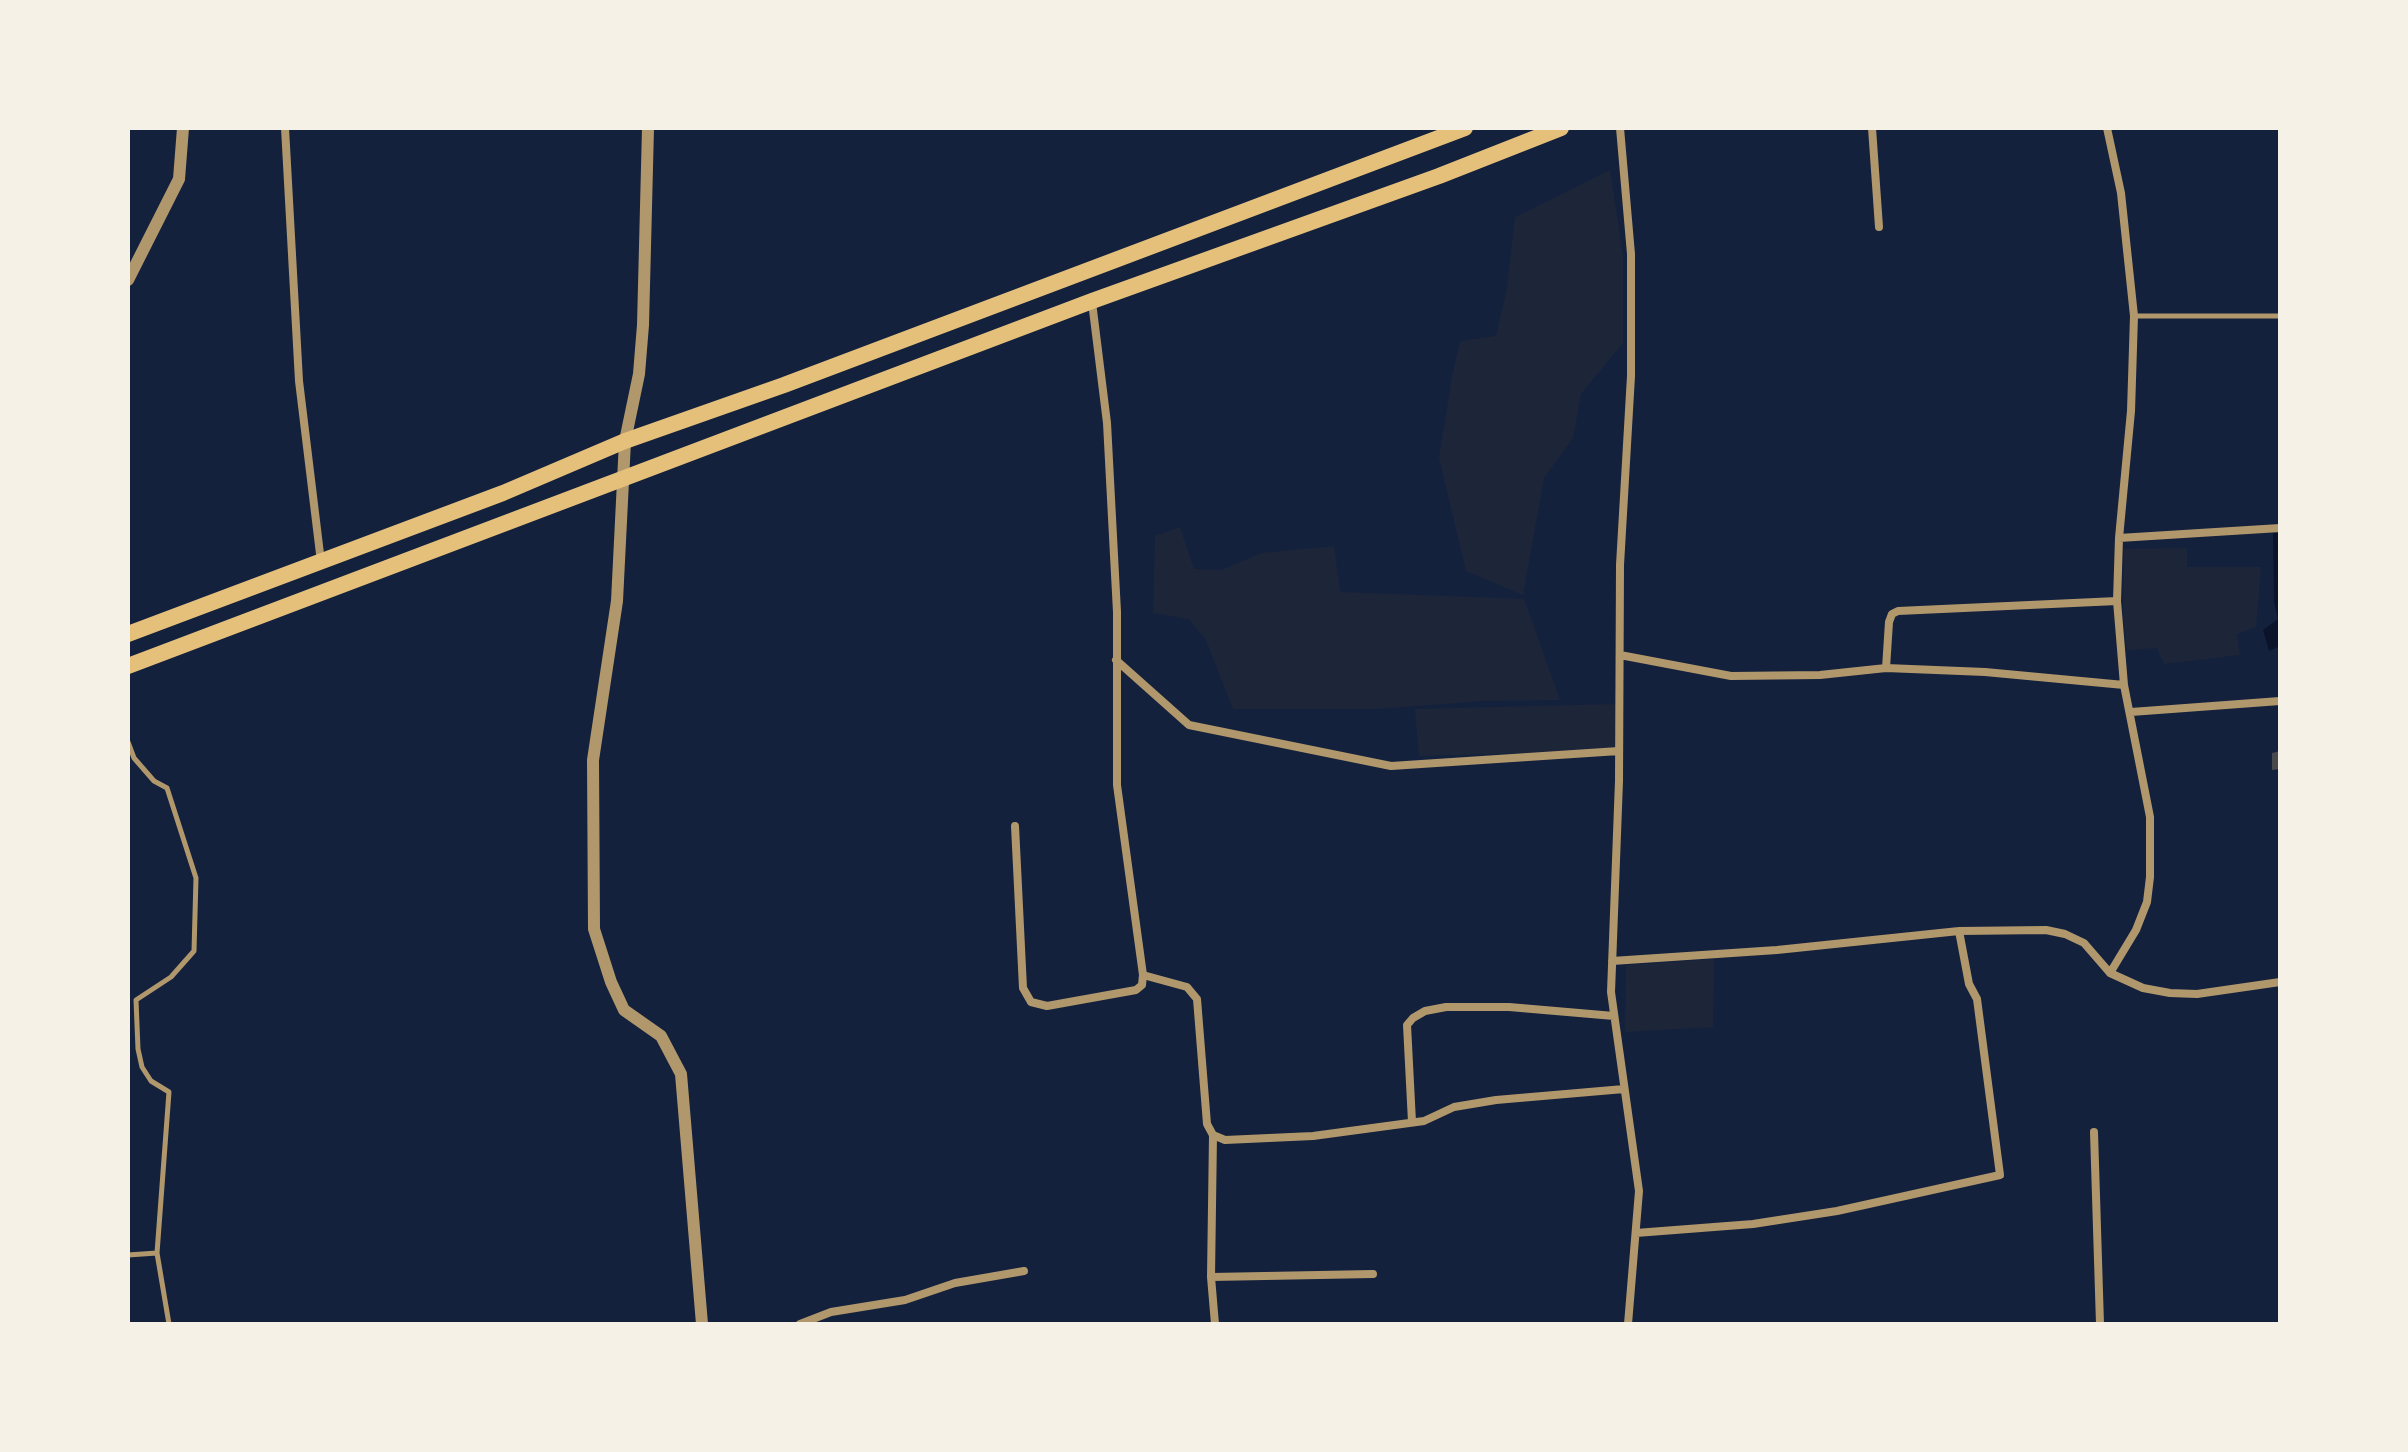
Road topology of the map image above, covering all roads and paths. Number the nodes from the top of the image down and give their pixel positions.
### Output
1 (183, 128) edge
2 (285, 128) edge
3 (648, 128) edge
4 (1465, 128) edge
5 (1561, 128) edge
6 (1620, 128) edge
7 (1872, 128) edge
8 (2107, 128) edge
9 (1879, 227) dead end
10 (128, 280) edge
11 (1092, 301) junction
12 (2134, 316) junction
13 (2280, 316) edge
14 (625, 441) junction
15 (624, 479) junction
16 (2280, 528) edge
17 (2119, 538) junction
18 (321, 563) junction
19 (2117, 601) junction
20 (128, 634) edge
21 (1620, 655) junction
22 (1116, 660) junction
23 (128, 666) edge
24 (1886, 668) junction
25 (2124, 685) junction
26 (2280, 701) edge
27 (2131, 712) junction
28 (128, 742) edge
29 (1619, 751) junction
30 (1015, 826) dead end
31 (1959, 931) junction
32 (1612, 961) junction
33 (2110, 973) junction
34 (1143, 975) junction
35 (2280, 982) edge
36 (1614, 1016) junction
37 (1624, 1089) junction
38 (1412, 1122) junction
39 (2094, 1132) dead end
40 (1213, 1135) junction
41 (1636, 1233) junction
42 (157, 1253) junction
43 (128, 1255) edge
44 (1024, 1271) dead end
45 (1373, 1274) dead end
46 (1211, 1277) junction
47 (169, 1324) edge
48 (702, 1324) edge
49 (800, 1324) edge
50 (1215, 1324) edge
51 (1628, 1324) edge
52 (2100, 1324) edge

1 - 10 street
2 - 18 street
3 - 14 street
4 - 14 main road
5 - 11 main road
6 - 21 street
7 - 9 street
8 - 12 street
11 - 15 main road
11 - 22 street
12 - 13 lane
12 - 17 street
14 - 15 street
14 - 18 main road
15 - 23 main road
15 - 48 street
16 - 17 street
17 - 19 street
18 - 20 main road
19 - 24 street
19 - 25 street
21 - 24 street
21 - 29 street
22 - 29 street
22 - 34 street
24 - 25 street
25 - 27 street
26 - 27 street
27 - 33 street
28 - 42 lane
29 - 32 street
30 - 34 street
31 - 32 street
31 - 33 street
31 - 41 street
32 - 36 street
33 - 35 street
34 - 40 street
36 - 37 street
36 - 38 street
37 - 38 street
37 - 41 street
38 - 40 street
39 - 52 street
40 - 46 street
41 - 51 street
42 - 43 lane
42 - 47 lane
44 - 49 street
45 - 46 street
46 - 50 street

